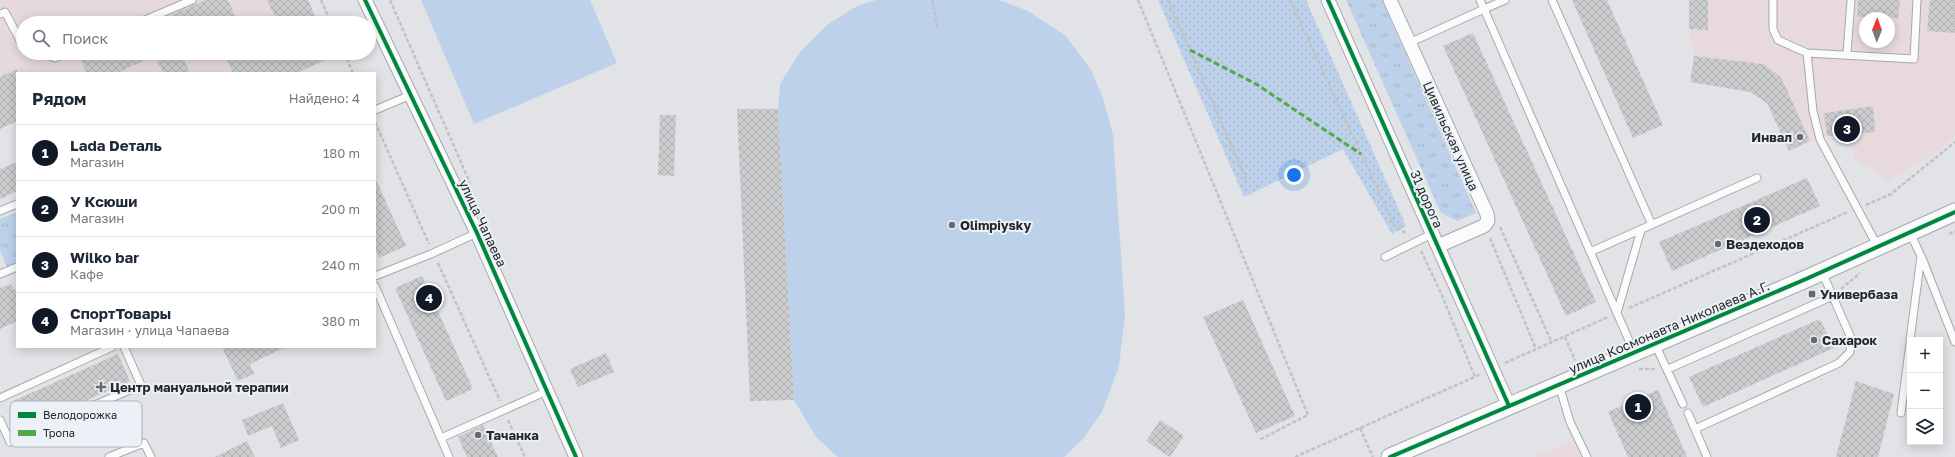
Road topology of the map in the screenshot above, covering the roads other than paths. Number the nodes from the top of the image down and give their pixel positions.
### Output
1 (192, 0) edge
2 (365, 0) edge
3 (1328, 0) edge
4 (1390, 0) edge
5 (1480, 0) edge
6 (1505, 0) edge
7 (1552, 0) edge
8 (1773, 0) edge
9 (1851, 0) edge
10 (1917, 0) edge
11 (1484, 9) junction
12 (0, 14) edge
13 (154, 16) edge
14 (373, 16) edge
15 (376, 23) edge
16 (16, 33) edge
17 (1409, 42) junction
18 (1807, 52) junction
19 (1847, 54) junction
20 (410, 95) junction
21 (376, 110) edge
22 (1757, 178) dead end
23 (16, 204) edge
24 (0, 211) edge
25 (1955, 212) edge
26 (1652, 225) junction
27 (1641, 230) junction
28 (478, 233) junction
29 (1910, 233) junction
30 (1432, 234) junction
31 (1438, 246) junction
32 (1878, 248) junction
33 (1590, 252) junction
34 (1921, 256) junction
35 (1385, 257) dead end
36 (16, 267) edge
37 (1822, 272) junction
38 (0, 274) edge
39 (376, 276) edge
40 (376, 288) edge
41 (1833, 296) junction
42 (1616, 313) junction
43 (1911, 337) edge
44 (1955, 342) edge
45 (1655, 344) junction
46 (110, 348) edge
47 (124, 348) edge
48 (1636, 361) junction
49 (1907, 365) edge
50 (1668, 368) junction
51 (1559, 385) junction
52 (547, 391) junction
53 (0, 398) edge
54 (104, 401) edge
55 (1683, 404) dead end
56 (1509, 406) junction
57 (1688, 413) dead end
58 (1901, 413) dead end
59 (0, 420) edge
60 (1695, 429) junction
61 (440, 438) junction
62 (10, 442) edge
63 (142, 444) edge
64 (134, 447) edge
65 (1397, 456) edge
66 (109, 457) edge
67 (151, 457) edge
68 (449, 457) edge
69 (576, 457) edge
70 (1587, 457) edge
71 (1707, 457) edge

1 - 13 lane
2 - 14 street, улица Чапаева
3 - 30 street, 31 дорога
4 - 17 street, Цивильская улица
5 - 11 lane
6 - 11 lane
7 - 26 lane
8 - 18 lane
9 - 19 lane
10 - 19 lane
11 - 17 lane
11 - 33 lane
12 - 16 lane
15 - 20 street, улица Чапаева
17 - 31 street, Цивильская улица
18 - 19 lane
18 - 32 lane
20 - 21 lane
20 - 28 street, улица Чапаева
22 - 26 lane
23 - 24 lane
25 - 29 street, улица Космонавта Николаева А.Г.
26 - 27 lane
27 - 33 lane
27 - 42 lane
28 - 39 lane
28 - 52 street, улица Чапаева
29 - 32 street, улица Космонавта Николаева А.Г.
29 - 34 lane
30 - 31 street, 31 дорога
30 - 35 lane
31 - 56 street, 31 дорога
32 - 37 street, улица Космонавта Николаева А.Г.
33 - 42 lane
34 - 43 lane
34 - 44 lane
36 - 38 lane
37 - 41 lane
37 - 45 street, улица Космонавта Николаева А.Г.
40 - 61 lane
41 - 50 lane
41 - 60 lane
42 - 48 lane
45 - 48 street, улица Космонавта Николаева А.Г.
45 - 50 lane
46 - 53 lane
47 - 54 lane
48 - 51 street, улица Космонавта Николаева А.Г.
49 - 58 lane
50 - 55 lane
51 - 56 street, улица Космонавта Николаева А.Г.
51 - 70 lane
52 - 61 lane
52 - 69 street, улица Чапаева
56 - 65 street, улица Космонавта Николаева А.Г.
57 - 60 lane
59 - 62 lane
60 - 71 lane
61 - 68 lane
63 - 67 lane
64 - 66 lane

